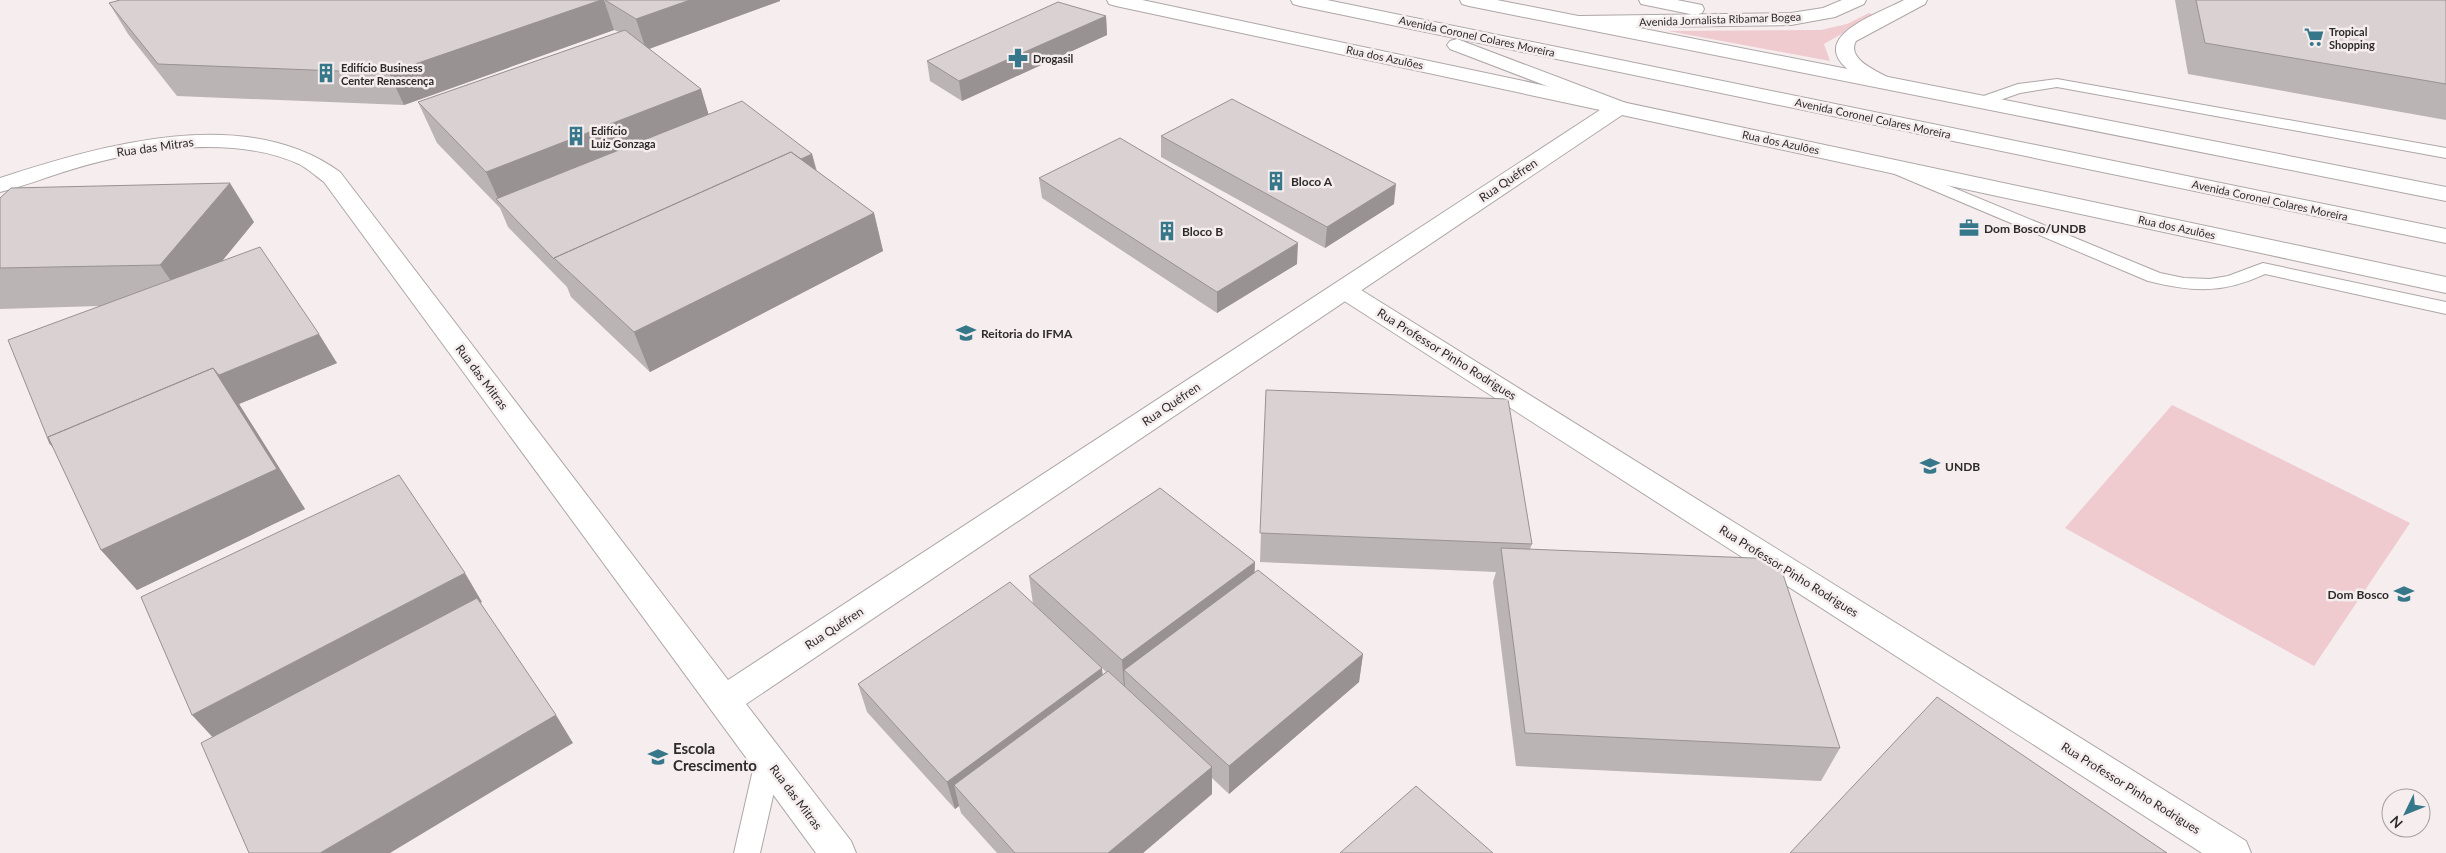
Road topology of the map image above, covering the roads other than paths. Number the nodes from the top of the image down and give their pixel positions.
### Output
1 (1116, 0) edge
2 (1300, 0) edge
3 (1469, 0) edge
4 (1648, 0) edge
5 (1857, 0) edge
6 (1918, 0) edge
7 (1378, 16) junction
8 (1753, 20) junction
9 (1580, 22) junction
10 (1882, 82) junction
11 (1980, 102) junction
12 (1618, 107) junction
13 (2446, 153) edge
14 (1884, 164) junction
15 (0, 185) edge
16 (2446, 194) edge
17 (2446, 236) edge
18 (2256, 244) junction
19 (2263, 268) junction
20 (2446, 285) edge
21 (1344, 290) junction
22 (2446, 308) edge
23 (723, 701) junction
24 (768, 761) junction
25 (747, 853) edge
26 (838, 853) edge
27 (2233, 853) edge

1 - 12 main road, Rua dos Azulões
2 - 7 main road, Avenida Coronel Colares Moreira
3 - 9 main road
4 - 8 main road
5 - 8 main road, Avenida Jornalista Ribamar Bogea
6 - 10 main road
7 - 12 main road
7 - 17 main road, Avenida Coronel Colares Moreira
8 - 9 main road, Avenida Jornalista Ribamar Bogea
9 - 10 main road
10 - 11 main road
11 - 13 lane
11 - 16 main road
12 - 14 main road, Rua dos Azulões
12 - 21 main road, Rua Quéfren
14 - 18 main road, Rua dos Azulões
14 - 19 lane
15 - 23 main road, Rua das Mitras
18 - 19 lane
18 - 20 main road, Rua dos Azulões
19 - 22 lane
21 - 23 main road, Rua Quéfren
21 - 27 main road, Rua Professor Pinho Rodrigues
23 - 24 main road, Rua das Mitras
24 - 25 lane
24 - 26 main road, Rua das Mitras

